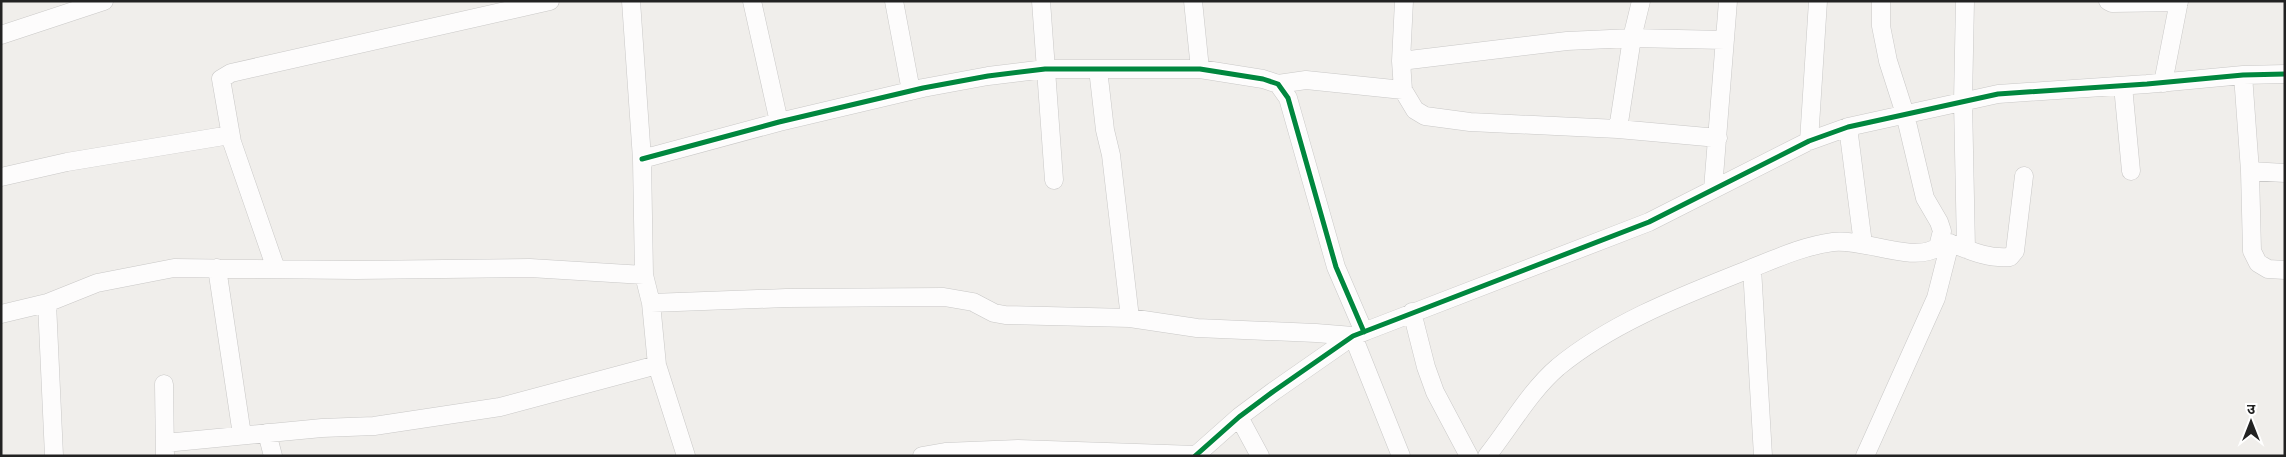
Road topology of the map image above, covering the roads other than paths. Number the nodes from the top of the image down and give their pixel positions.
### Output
1 (104, 1) edge
2 (550, 1) edge
3 (631, 1) edge
4 (752, 1) edge
5 (894, 1) edge
6 (1041, 1) edge
7 (1192, 1) edge
8 (1404, 1) edge
9 (1641, 1) edge
10 (1728, 1) edge
11 (1818, 1) edge
12 (1881, 1) edge
13 (1965, 1) edge
14 (2108, 1) edge
15 (2179, 2) edge
16 (1, 36) edge
17 (1632, 38) junction
18 (1725, 40) junction
19 (1401, 61) junction
20 (1045, 69) junction
21 (1098, 69) junction
22 (1200, 69) junction
23 (2285, 74) edge
24 (2243, 75) junction
25 (2163, 83) junction
26 (1278, 84) junction
27 (2123, 86) junction
28 (1404, 90) junction
29 (911, 91) junction
30 (1963, 101) junction
31 (1905, 114) junction
32 (779, 122) junction
33 (1848, 127) junction
34 (1618, 129) junction
35 (230, 135) junction
36 (1718, 138) junction
37 (1809, 141) junction
38 (642, 159) junction
39 (2131, 171) dead end
40 (2250, 171) junction
41 (2285, 174) edge
42 (2024, 176) dead end
43 (1, 177) edge
44 (1054, 180) dead end
45 (1713, 189) junction
46 (1863, 244) junction
47 (1952, 244) junction
48 (217, 268) junction
49 (1752, 268) junction
50 (276, 269) junction
51 (2285, 270) edge
52 (644, 275) junction
53 (47, 303) junction
54 (651, 304) junction
55 (1412, 312) junction
56 (1, 314) edge
57 (1130, 318) junction
58 (1358, 334) junction
59 (656, 365) junction
60 (164, 384) dead end
61 (1240, 417) junction
62 (267, 433) junction
63 (242, 435) junction
64 (165, 449) edge
65 (54, 456) edge
66 (273, 456) edge
67 (686, 456) edge
68 (922, 456) edge
69 (1195, 456) edge
70 (1260, 456) edge
71 (1401, 456) edge
72 (1469, 456) edge
73 (1487, 456) edge
74 (1763, 456) edge
75 (1865, 456) edge

1 - 16 street
2 - 35 street
3 - 38 street
4 - 32 street
5 - 29 street
6 - 20 street
7 - 22 street
8 - 19 street
9 - 17 street
10 - 18 street
11 - 37 street
12 - 31 street
13 - 30 street
14 - 15 street
15 - 25 street
17 - 18 street
17 - 19 street
17 - 34 street
18 - 36 street
19 - 28 street
20 - 21 street
20 - 29 street
20 - 44 street
21 - 22 street
21 - 57 street
22 - 26 street
23 - 24 street
24 - 25 street
24 - 40 street
25 - 27 street
26 - 28 street
26 - 58 street
27 - 30 street
27 - 39 street
28 - 34 street
29 - 32 street
30 - 31 street
30 - 47 street
31 - 33 street
31 - 47 street
32 - 38 street
33 - 37 street
33 - 46 street
34 - 36 street
35 - 43 street
35 - 50 street
36 - 45 street
37 - 45 street
38 - 52 street
40 - 41 street
40 - 51 street
42 - 47 street
45 - 55 street
46 - 47 street
46 - 49 street
47 - 75 street
48 - 50 street
48 - 53 street
48 - 63 street
49 - 73 street
49 - 74 street
50 - 52 street
52 - 54 street
53 - 56 street
53 - 65 street
54 - 57 street
54 - 59 street
55 - 58 street
55 - 72 street
57 - 58 street
58 - 61 street
58 - 71 street
59 - 62 street
59 - 67 street
60 - 64 street
61 - 69 street
61 - 70 street
62 - 63 street
62 - 66 street
63 - 64 street
68 - 69 street

